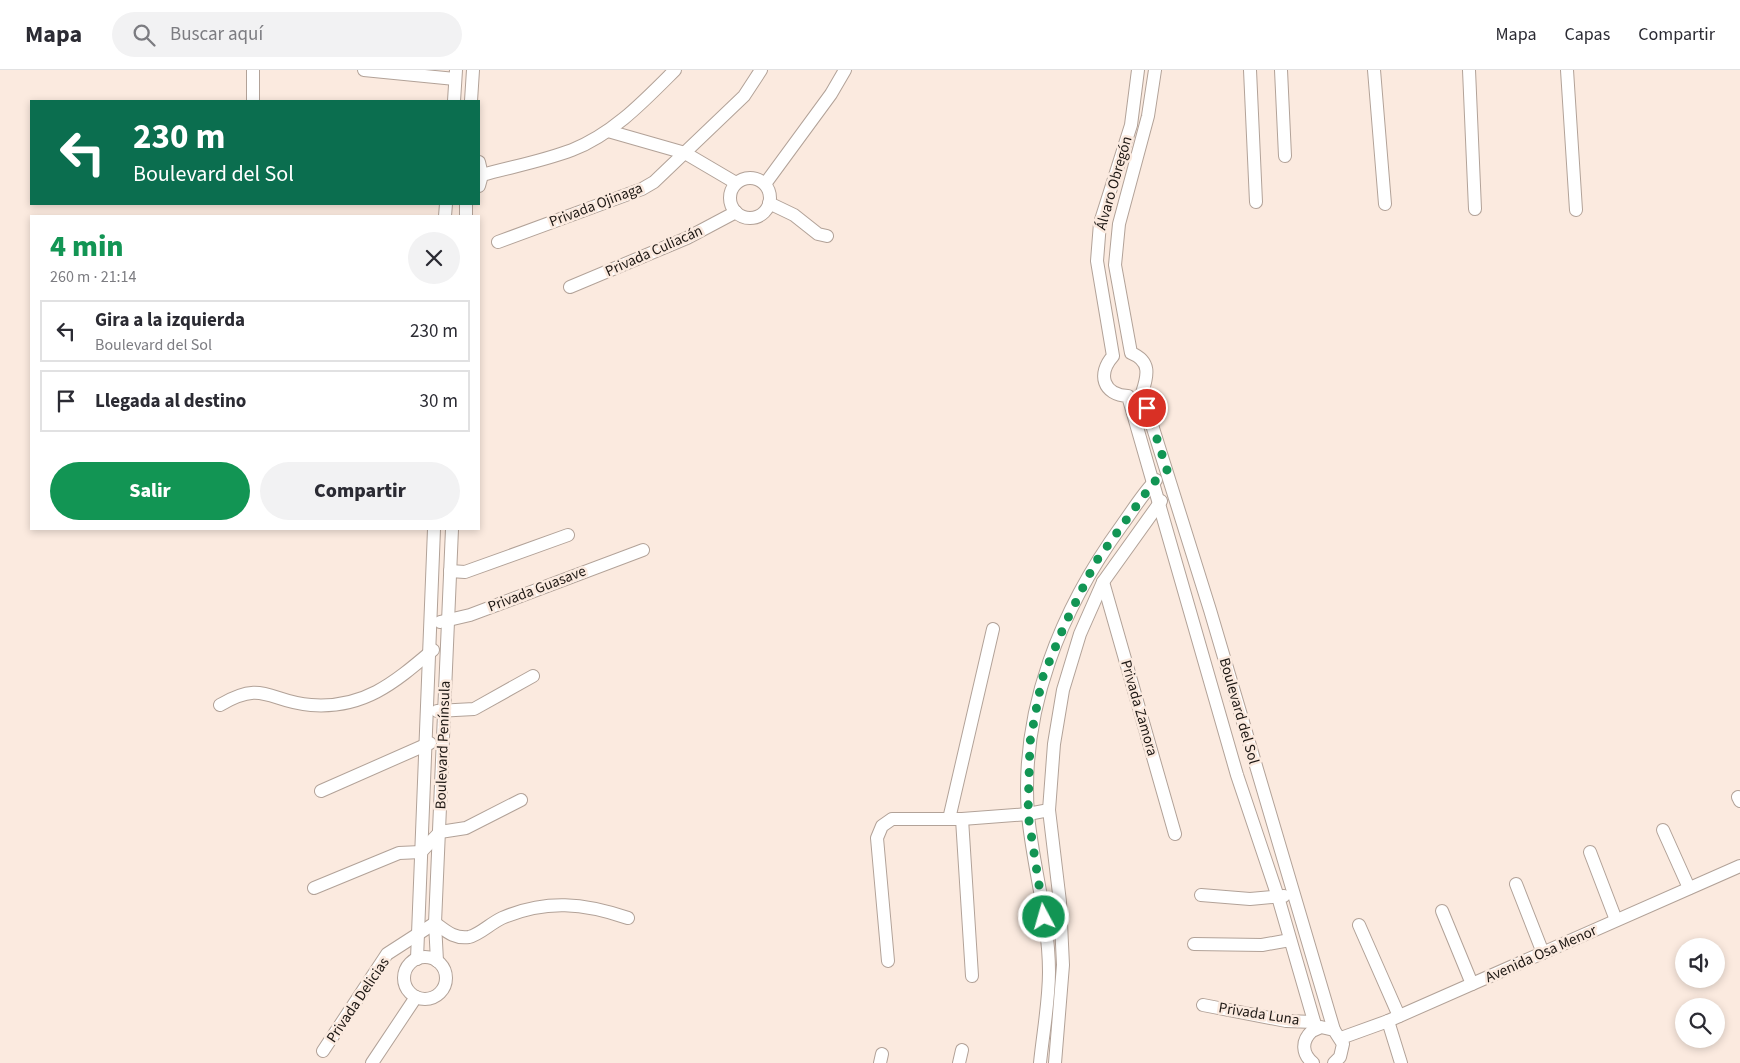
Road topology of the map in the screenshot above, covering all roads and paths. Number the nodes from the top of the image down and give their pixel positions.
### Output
1 (253, 70) edge
2 (364, 70) edge
3 (473, 70) edge
4 (675, 70) edge
5 (761, 70) edge
6 (845, 70) edge
7 (1138, 70) edge
8 (1155, 70) edge
9 (1250, 70) edge
10 (1282, 70) edge
11 (1374, 70) edge
12 (1469, 70) edge
13 (1567, 70) edge
14 (456, 74) edge
15 (253, 100) edge
16 (454, 100) edge
17 (471, 100) edge
18 (608, 131) junction
19 (685, 153) junction
20 (1285, 156) dead end
21 (480, 180) edge
22 (736, 183) junction
23 (765, 184) junction
24 (1256, 202) dead end
25 (769, 203) junction
26 (1385, 204) dead end
27 (1475, 209) dead end
28 (1576, 210) dead end
29 (736, 212) junction
30 (827, 236) dead end
31 (498, 242) dead end
32 (570, 286) dead end
33 (1142, 393) joint
34 (1128, 396) joint
35 (1167, 470) junction
36 (1153, 483) junction
37 (1174, 492) junction
38 (1158, 504) junction
39 (434, 530) edge
40 (452, 530) edge
41 (568, 535) dead end
42 (642, 550) dead end
43 (450, 571) junction
44 (1103, 582) junction
45 (448, 620) junction
46 (430, 624) junction
47 (993, 629) dead end
48 (447, 638) junction
49 (429, 653) junction
50 (533, 676) dead end
51 (220, 705) dead end
52 (444, 711) junction
53 (427, 712) junction
54 (443, 733) junction
55 (426, 747) junction
56 (320, 792) dead end
57 (521, 800) dead end
58 (1049, 810) junction
59 (1028, 814) junction
60 (949, 819) junction
61 (962, 819) junction
62 (1663, 830) dead end
63 (440, 832) junction
64 (1175, 834) dead end
65 (422, 852) junction
66 (1590, 852) dead end
67 (1740, 866) edge
68 (1516, 884) dead end
69 (314, 888) dead end
70 (1689, 888) junction
71 (1294, 893) junction
72 (1201, 895) dead end
73 (1278, 897) junction
74 (1442, 911) dead end
75 (628, 918) dead end
76 (1616, 920) junction
77 (435, 922) junction
78 (1359, 925) dead end
79 (418, 933) junction
80 (1290, 940) junction
81 (1194, 944) dead end
82 (1542, 953) junction
83 (417, 959) junction
84 (437, 961) junction
85 (888, 961) dead end
86 (972, 976) dead end
87 (1472, 984) junction
88 (416, 997) junction
89 (1203, 1005) dead end
90 (1394, 1018) junction
91 (1315, 1025) junction
92 (1337, 1034) junction
93 (962, 1050) dead end
94 (323, 1051) dead end
95 (372, 1063) edge
96 (959, 1063) edge
97 (1040, 1063) edge
98 (1055, 1063) edge
99 (1313, 1063) edge
100 (1334, 1063) edge
101 (1402, 1063) edge

1 - 15 street
2 - 14 street
3 - 17 street
4 - 18 street
5 - 19 street, Privada Ojinaga
6 - 23 street
7 - 34 street, Álvaro Obregón
8 - 33 street, Álvaro Obregón
9 - 24 street
10 - 20 street
11 - 26 street
12 - 27 street
13 - 28 street
14 - 16 street
18 - 19 street
18 - 21 street
19 - 22 street
19 - 31 street, Privada Ojinaga
22 - 23 street
22 - 29 street
23 - 25 street
25 - 29 street
25 - 30 street
29 - 32 street, Privada Culiacán
33 - 35 street, Boulevard del Sol
34 - 36 street, Boulevard del Sol
35 - 36 street
35 - 37 street, Boulevard del Sol
36 - 38 street, Boulevard del Sol
36 - 59 street
37 - 38 street
37 - 71 street, Boulevard del Sol
38 - 44 street
38 - 73 street, Boulevard del Sol
39 - 46 street, Boulevard Península
40 - 43 street, Boulevard Península
41 - 43 street
42 - 45 street, Privada Guasave
43 - 45 street, Boulevard Península
44 - 58 street
44 - 64 street, Privada Zamora
45 - 46 street, Privada Guasave
45 - 48 street, Boulevard Península
46 - 49 street, Boulevard Península
47 - 60 street
48 - 49 street
48 - 52 street, Boulevard Península
49 - 51 street
49 - 53 street, Boulevard Península
50 - 52 street
52 - 53 street
52 - 54 street, Boulevard Península
53 - 55 street, Boulevard Península
54 - 55 street
54 - 63 street, Boulevard Península
55 - 56 street
55 - 65 street, Boulevard Península
57 - 63 street
58 - 59 street
58 - 98 street
59 - 61 street
59 - 97 street
60 - 61 street
60 - 85 street
61 - 86 street
62 - 70 street
63 - 65 street
63 - 77 street, Boulevard Península
65 - 69 street
65 - 79 street, Boulevard Península
66 - 76 street
67 - 70 street, Avenida Osa Menor
68 - 82 street
70 - 76 street, Avenida Osa Menor
71 - 73 street
71 - 92 street, Boulevard del Sol
72 - 73 street
73 - 80 street, Boulevard del Sol
74 - 87 street
75 - 77 street
76 - 82 street, Avenida Osa Menor
77 - 79 street, Privada Delicias
77 - 84 street, Boulevard Península
78 - 90 street
79 - 83 street, Boulevard Península
79 - 94 street, Privada Delicias
80 - 81 street
80 - 91 street, Boulevard del Sol
82 - 87 street, Avenida Osa Menor
83 - 84 street
83 - 88 street
84 - 88 street
87 - 90 street, Avenida Osa Menor
88 - 95 street
89 - 91 street, Privada Luna
90 - 92 street, Avenida Osa Menor
90 - 101 street
91 - 92 street, Privada Luna
91 - 99 street
92 - 100 street
93 - 96 street

